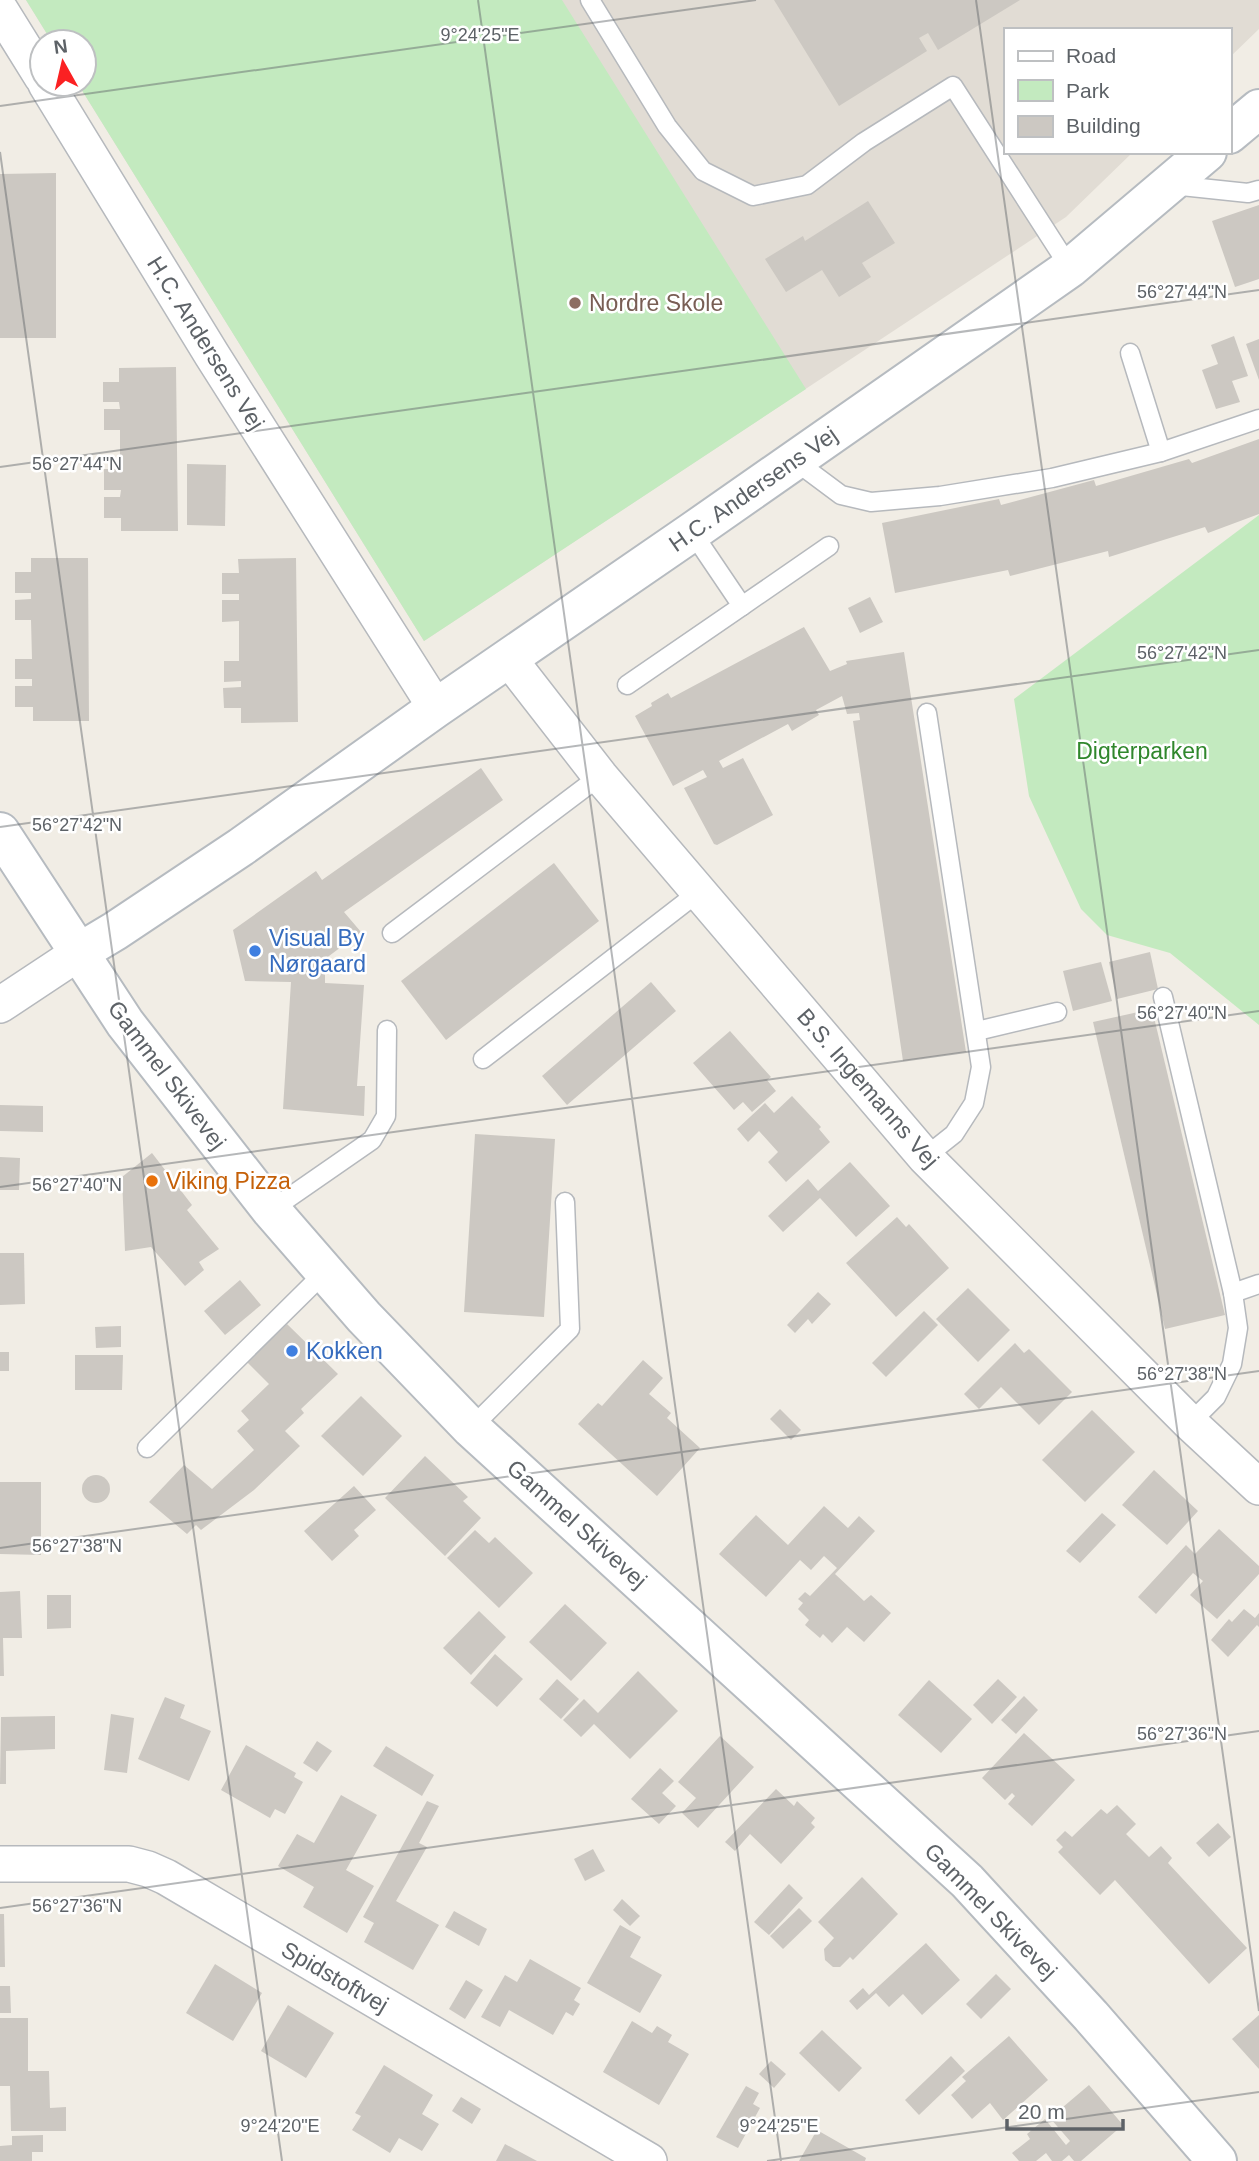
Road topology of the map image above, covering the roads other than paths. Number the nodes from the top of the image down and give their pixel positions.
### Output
1 (590, 0) edge
2 (1, 11) edge
3 (28, 54) edge
4 (55, 98) edge
5 (1259, 109) edge
6 (1231, 132) edge
7 (1205, 154) edge
8 (1168, 184) junction
9 (1259, 190) edge
10 (1070, 268) junction
11 (1130, 353) dead end
12 (1259, 419) edge
13 (1161, 452) junction
14 (794, 460) junction
15 (692, 532) junction
16 (829, 546) dead end
17 (742, 606) junction
18 (509, 659) junction
19 (628, 685) dead end
20 (436, 708) junction
21 (928, 713) dead end
22 (600, 776) junction
23 (0, 832) edge
24 (700, 891) junction
25 (392, 933) dead end
26 (80, 953) junction
27 (1163, 997) dead end
28 (0, 1004) edge
29 (1057, 1012) dead end
30 (387, 1030) dead end
31 (977, 1031) junction
32 (483, 1059) dead end
33 (926, 1157) junction
34 (565, 1202) dead end
35 (271, 1210) junction
36 (325, 1272) junction
37 (1259, 1284) edge
38 (1233, 1293) junction
39 (1190, 1423) junction
40 (471, 1427) junction
41 (147, 1448) dead end
42 (1259, 1487) edge
43 (0, 1864) edge
44 (649, 2161) edge
45 (1217, 2161) edge

1 - 10 lane
2 - 3 street
4 - 20 street, H.C. Andersens Vej
5 - 6 main road
7 - 8 main road, H.C. Andersens Vej
8 - 9 lane
8 - 10 main road, H.C. Andersens Vej
10 - 14 main road, H.C. Andersens Vej
11 - 13 lane
12 - 13 lane
13 - 14 lane
14 - 15 main road, H.C. Andersens Vej
15 - 17 lane
15 - 18 main road, H.C. Andersens Vej
16 - 17 lane
17 - 19 lane
18 - 20 main road, H.C. Andersens Vej
18 - 22 street, B.S. Ingemanns Vej
20 - 26 main road, H.C. Andersens Vej
21 - 31 lane
22 - 24 street, B.S. Ingemanns Vej
22 - 25 lane
23 - 26 main road, Gammel Skivevej
24 - 32 lane
24 - 33 street, B.S. Ingemanns Vej
26 - 28 street
26 - 35 main road, Gammel Skivevej
27 - 38 lane
29 - 31 lane
30 - 35 lane
31 - 33 lane
33 - 39 street, B.S. Ingemanns Vej
34 - 40 lane
35 - 36 main road, Gammel Skivevej
36 - 40 main road, Gammel Skivevej
36 - 41 lane
37 - 38 lane
38 - 39 lane
39 - 42 street, B.S. Ingemanns Vej
40 - 45 main road, Gammel Skivevej
43 - 44 street, Spidstoftvej

